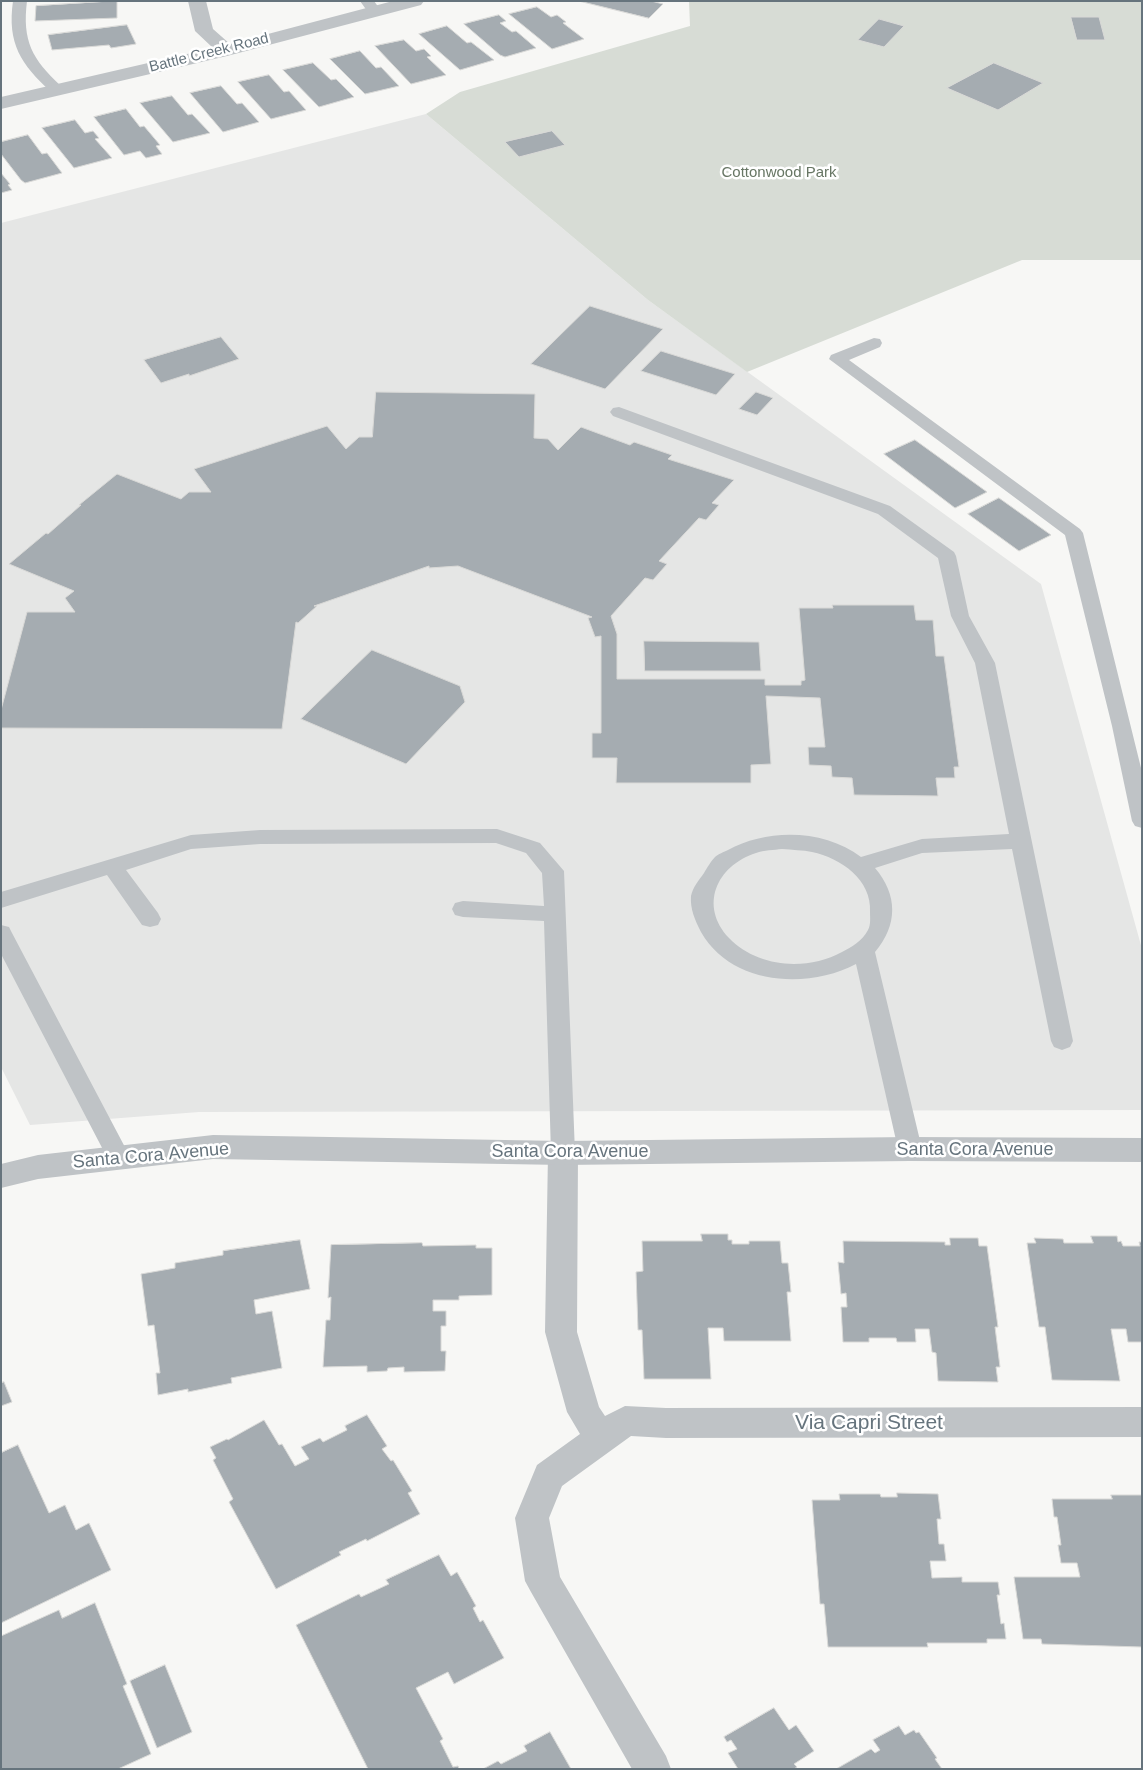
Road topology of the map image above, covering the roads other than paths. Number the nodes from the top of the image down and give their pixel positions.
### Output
1 (20, 1) edge
2 (197, 1) edge
3 (415, 1) edge
4 (371, 7) edge
5 (226, 50) junction
6 (56, 90) junction
7 (1, 103) edge
8 (874, 343) dead end
9 (619, 412) dead end
10 (1142, 821) edge
11 (1020, 841) junction
12 (111, 865) junction
13 (859, 865) junction
14 (1, 900) edge
15 (463, 909) dead end
16 (555, 914) junction
17 (150, 919) dead end
18 (1, 933) edge
19 (864, 950) junction
20 (1062, 1041) dead end
21 (910, 1149) junction
22 (1142, 1150) edge
23 (563, 1153) junction
24 (119, 1158) junction
25 (1, 1176) edge
26 (1142, 1422) edge
27 (601, 1438) junction
28 (653, 1769) edge

1 - 6 lane
2 - 5 street
3 - 4 street, Battle Creek Road
4 - 5 street, Battle Creek Road
5 - 6 street, Battle Creek Road
6 - 7 street, Battle Creek Road
8 - 10 lane
9 - 11 lane
11 - 13 lane
11 - 20 lane
12 - 14 lane
12 - 16 lane
12 - 17 lane
13 - 19 lane
13 - 19 lane
15 - 16 lane
16 - 23 lane
18 - 24 lane
19 - 21 lane
21 - 22 street, Santa Cora Avenue
21 - 23 street, Santa Cora Avenue
23 - 24 street, Santa Cora Avenue
23 - 27 street
24 - 25 street, Santa Cora Avenue
26 - 27 street, Via Capri Street
27 - 28 street, Via Capri Street

